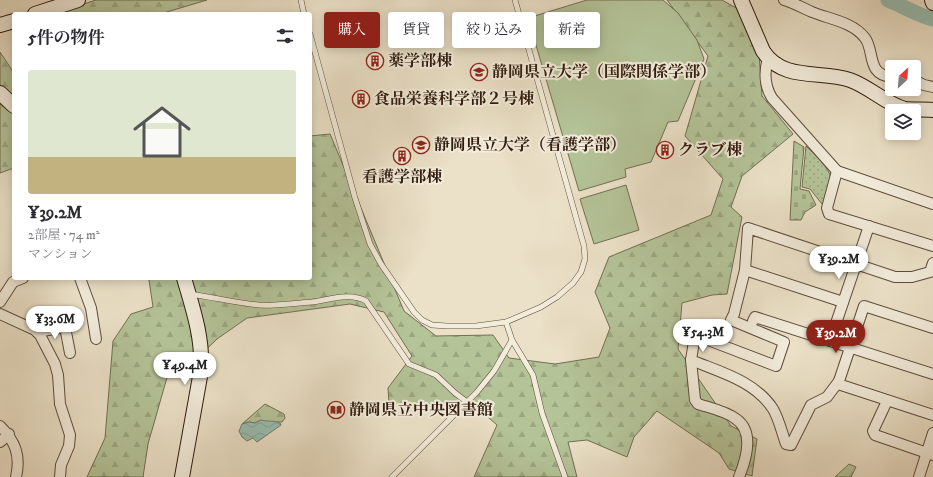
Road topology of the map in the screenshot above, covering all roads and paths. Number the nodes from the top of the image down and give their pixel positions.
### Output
1 (78, 0) edge
2 (300, 0) edge
3 (515, 0) edge
4 (741, 0) edge
5 (784, 0) edge
6 (41, 12) edge
7 (303, 12) edge
8 (12, 22) edge
9 (0, 25) edge
10 (312, 41) edge
11 (768, 58) junction
12 (885, 75) edge
13 (921, 84) edge
14 (933, 87) edge
15 (0, 93) edge
16 (12, 104) edge
17 (933, 110) edge
18 (837, 171) junction
19 (933, 204) edge
20 (869, 226) junction
21 (933, 246) edge
22 (933, 263) edge
23 (856, 264) junction
24 (744, 270) junction
25 (18, 280) edge
26 (81, 280) edge
27 (185, 280) edge
28 (188, 293) junction
29 (0, 302) edge
30 (843, 302) junction
31 (0, 314) edge
32 (753, 321) dead end
33 (506, 322) junction
34 (932, 325) edge
35 (37, 332) junction
36 (96, 339) dead end
37 (512, 340) junction
38 (830, 342) junction
39 (850, 347) junction
40 (70, 353) dead end
41 (691, 360) junction
42 (933, 374) edge
43 (839, 381) junction
44 (888, 401) junction
45 (467, 402) junction
46 (933, 415) edge
47 (0, 426) edge
48 (933, 433) edge
49 (9, 434) junction
50 (0, 442) edge
51 (930, 454) edge
52 (16, 477) edge
53 (60, 477) edge
54 (182, 477) edge
55 (392, 477) edge
56 (565, 477) edge
57 (739, 477) edge
58 (919, 477) edge

1 - 6 street
2 - 7 lane
3 - 33 lane
4 - 11 street
5 - 12 street
8 - 9 street
10 - 33 lane
11 - 17 street
11 - 18 street
13 - 14 street
15 - 16 street
18 - 19 street
18 - 20 street
20 - 21 street
20 - 23 street
22 - 23 street
23 - 24 street
23 - 30 street
24 - 30 street
24 - 41 street
25 - 29 street
26 - 36 street
27 - 28 street
28 - 45 lane
28 - 54 street
30 - 38 street
31 - 35 street
32 - 38 street
33 - 37 lane
34 - 39 street
35 - 40 street
35 - 53 street
37 - 45 lane
37 - 56 lane
38 - 39 street
39 - 42 street
39 - 43 street
41 - 43 street
41 - 57 street
43 - 44 street
44 - 46 street
44 - 51 street
45 - 55 lane
47 - 49 street
48 - 51 street
49 - 50 street
49 - 52 street
51 - 58 street

